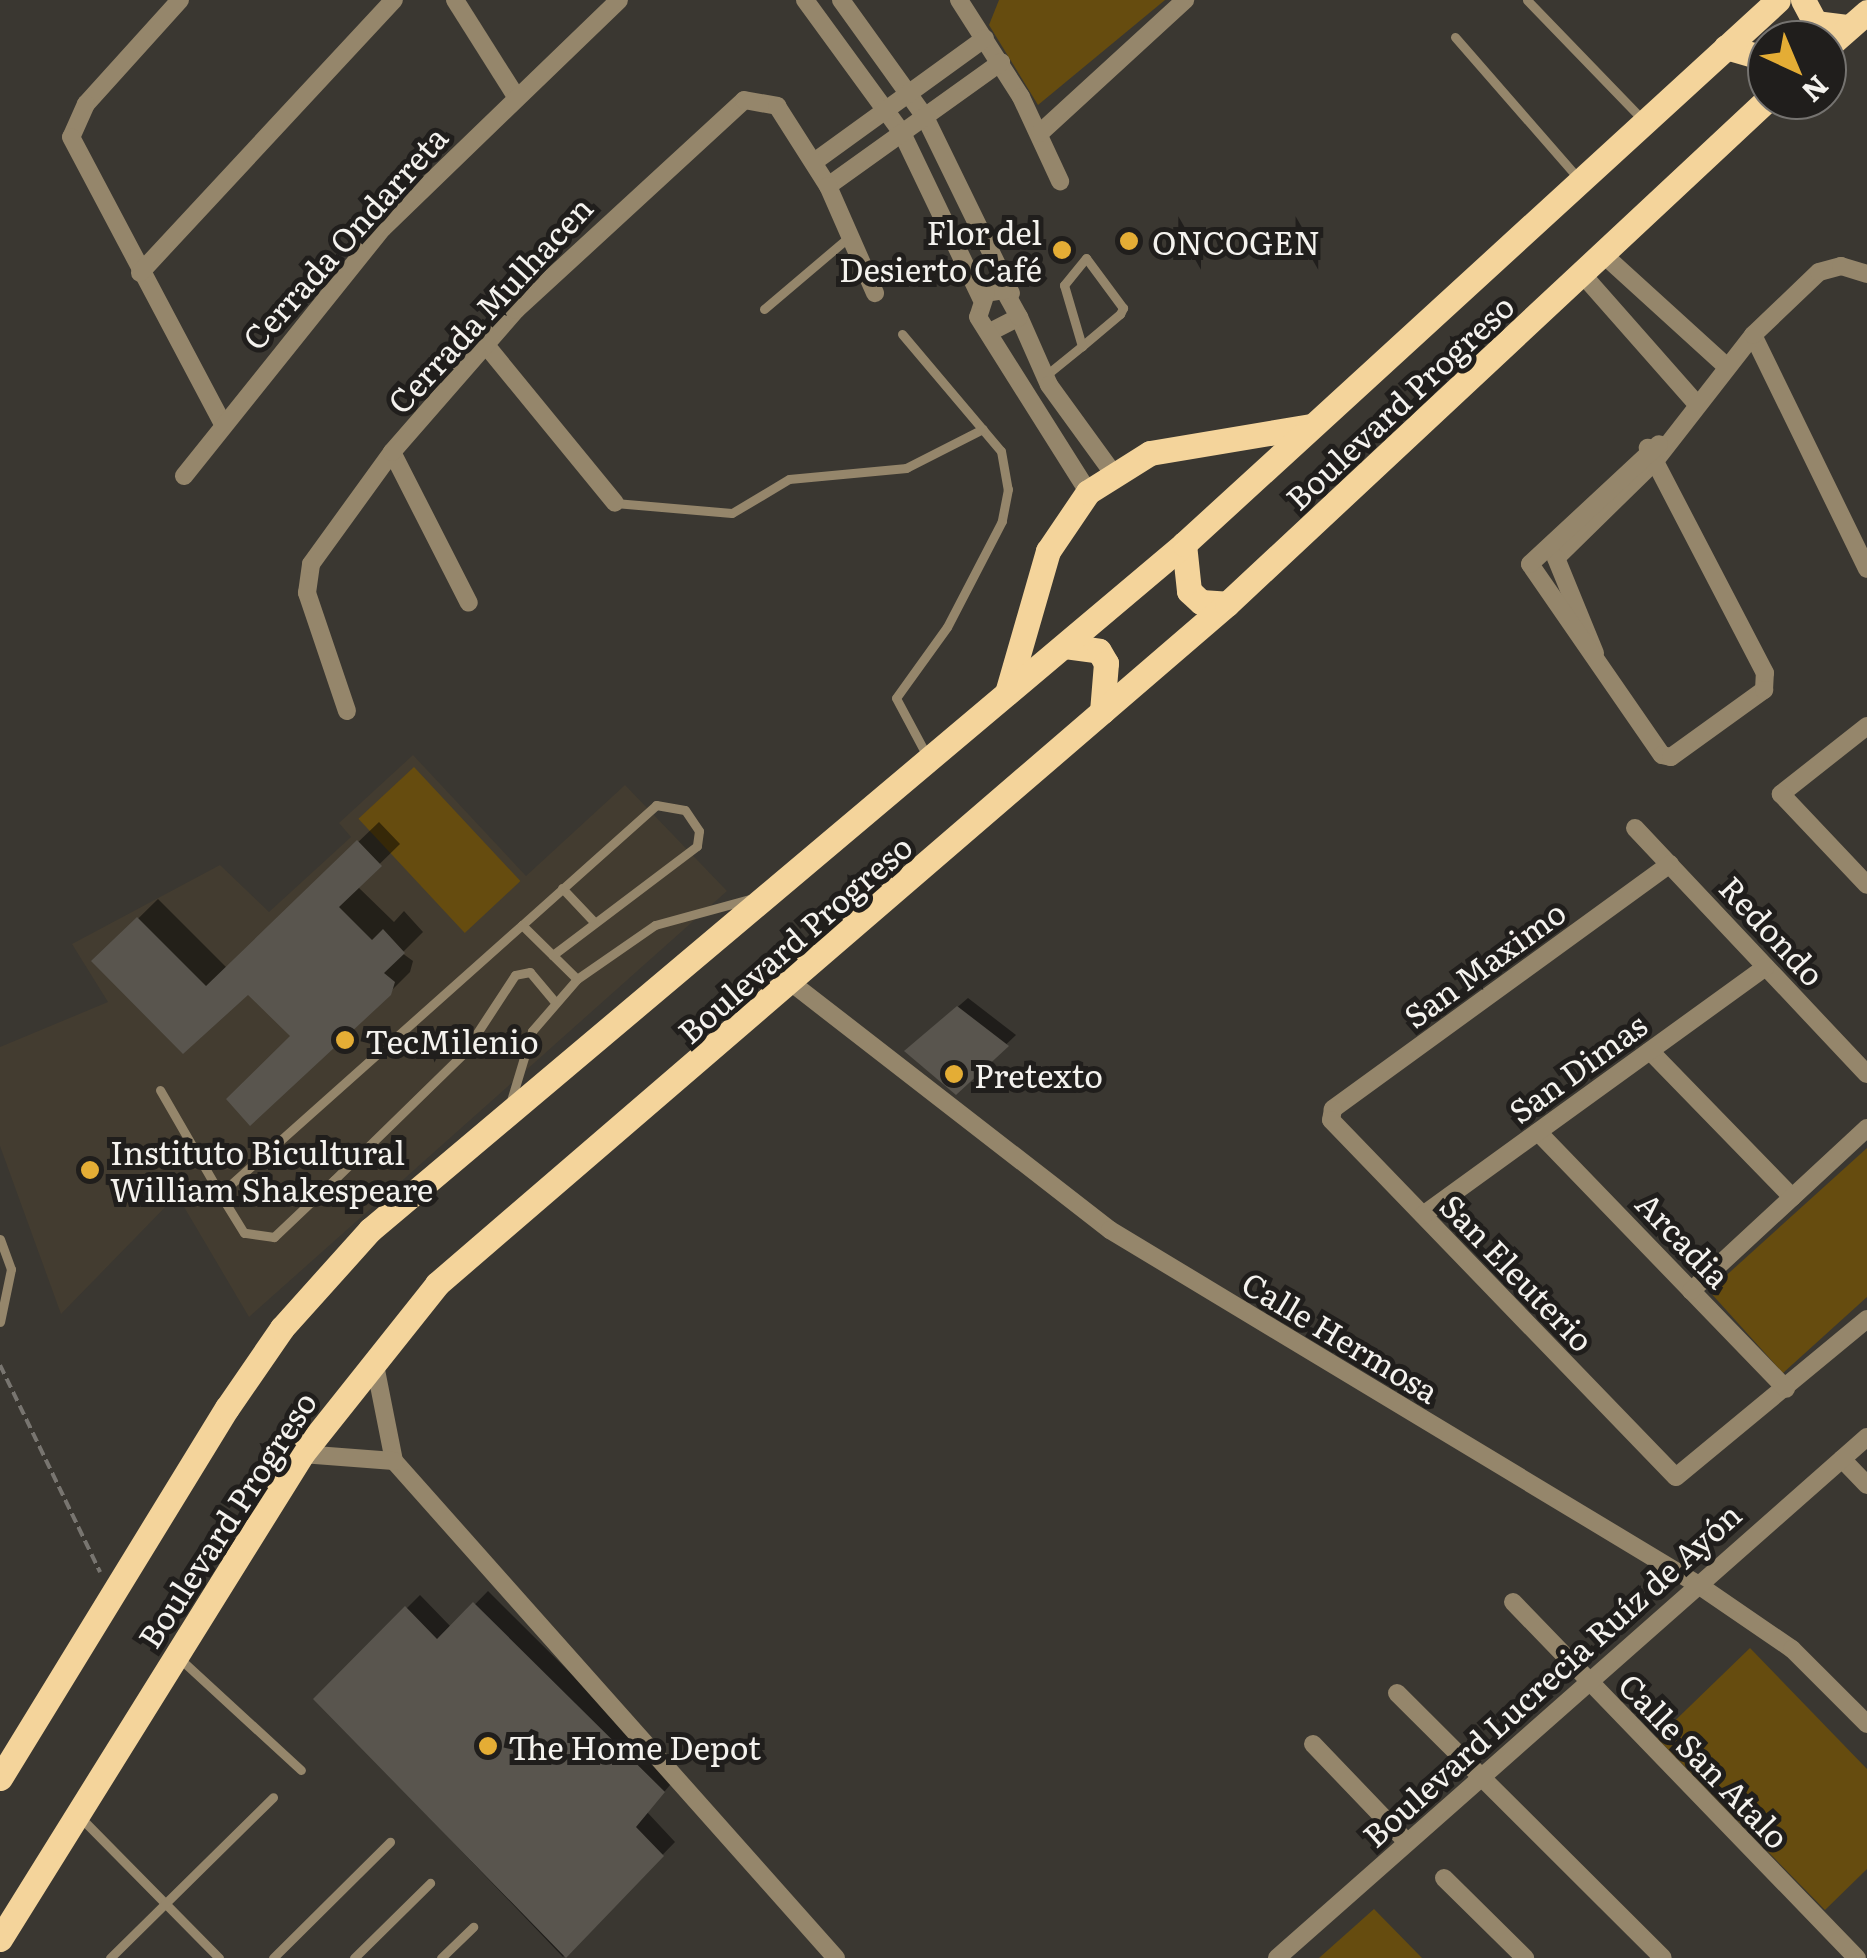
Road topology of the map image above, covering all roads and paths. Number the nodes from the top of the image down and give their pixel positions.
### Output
1 (180, 0) edge
2 (394, 0) edge
3 (456, 0) edge
4 (619, 0) edge
5 (805, 0) edge
6 (841, 0) edge
7 (959, 0) edge
8 (1185, 0) edge
9 (1527, 0) edge
10 (1778, 0) edge
11 (1804, 0) edge
12 (977, 9) edge
13 (1858, 20) edge
14 (1455, 36) dead end
15 (985, 38) junction
16 (1726, 47) junction
17 (1747, 53) edge
18 (1001, 62) junction
19 (910, 92) junction
20 (515, 95) junction
21 (887, 109) junction
22 (924, 117) junction
23 (1747, 120) edge
24 (1644, 121) junction
25 (902, 134) junction
26 (1040, 134) junction
27 (814, 162) junction
28 (1580, 180) junction
29 (1060, 182) dead end
30 (828, 186) junction
31 (852, 235) junction
32 (1604, 255) junction
33 (140, 273) junction
34 (1867, 274) edge
35 (1583, 275) junction
36 (874, 293) dead end
37 (1011, 293) junction
38 (981, 298) junction
39 (764, 309) dead end
40 (1019, 318) junction
41 (992, 331) junction
42 (902, 334) dead end
43 (1682, 335) junction
44 (1753, 335) junction
45 (485, 344) junction
46 (1082, 346) junction
47 (1662, 354) junction
48 (1726, 367) junction
49 (1045, 376) junction
50 (1696, 403) junction
51 (223, 424) junction
52 (1312, 426) junction
53 (983, 429) junction
54 (1656, 451) junction
55 (392, 452) junction
56 (1112, 473) junction
57 (184, 476) dead end
58 (1088, 492) junction
59 (615, 503) joint
60 (1184, 544) junction
61 (1556, 558) junction
62 (1530, 564) junction
63 (1867, 569) edge
64 (469, 603) dead end
65 (1226, 604) junction
66 (1065, 646) junction
67 (1595, 653) junction
68 (1008, 694) junction
69 (347, 711) dead end
70 (1102, 712) junction
71 (1867, 726) edge
72 (928, 758) junction
73 (1635, 828) dead end
74 (1670, 864) junction
75 (1867, 884) edge
76 (562, 888) junction
77 (758, 898) junction
78 (594, 922) junction
79 (522, 925) junction
80 (553, 955) junction
81 (1766, 967) junction
82 (577, 979) junction
83 (793, 984) junction
84 (555, 1002) junction
85 (1650, 1051) junction
86 (1867, 1074) edge
87 (160, 1090) dead end
88 (510, 1104) junction
89 (1332, 1109) joint
90 (1867, 1128) edge
91 (1538, 1132) junction
92 (220, 1194) junction
93 (1792, 1197) junction
94 (1423, 1215) junction
95 (0, 1239) edge
96 (1691, 1290) junction
97 (1867, 1319) edge
98 (0, 1322) edge
99 (374, 1356) junction
100 (0, 1365) edge
101 (1786, 1389) junction
102 (1867, 1437) edge
103 (302, 1454) junction
104 (1842, 1459) junction
105 (394, 1460) junction
106 (1867, 1485) edge
107 (1697, 1584) junction
108 (111, 1594) junction
109 (1512, 1602) dead end
110 (176, 1654) junction
111 (1587, 1682) junction
112 (1397, 1694) dead end
113 (1867, 1724) edge
114 (1313, 1744) dead end
115 (301, 1770) dead end
116 (1482, 1777) junction
117 (0, 1778) edge
118 (273, 1797) dead end
119 (78, 1815) junction
120 (390, 1842) dead end
121 (1407, 1842) junction
122 (1444, 1878) dead end
123 (430, 1883) dead end
124 (166, 1904) junction
125 (473, 1927) dead end
126 (0, 1939) edge
127 (110, 1958) edge
128 (219, 1958) edge
129 (273, 1958) edge
130 (354, 1958) edge
131 (441, 1958) edge
132 (836, 1958) edge
133 (1277, 1958) edge
134 (1525, 1958) edge
135 (1662, 1958) edge
136 (1857, 1958) edge

1 - 33 street
2 - 33 street
3 - 20 street
4 - 20 street, Cerrada Ondarreta
5 - 21 street
6 - 19 street
7 - 12 street
8 - 26 street
9 - 24 lane
10 - 16 main road, Boulevard Progreso
11 - 13 main road
12 - 15 street
14 - 28 lane
15 - 18 street
15 - 19 street
16 - 17 main road
16 - 24 main road, Boulevard Progreso
18 - 22 street
18 - 26 street
19 - 21 street
19 - 22 street
20 - 51 street, Cerrada Ondarreta
21 - 25 street
21 - 27 street
22 - 25 street
22 - 37 street
23 - 32 main road, Boulevard Progreso
24 - 28 main road, Boulevard Progreso
25 - 30 street
25 - 38 street
26 - 29 street
27 - 30 street
27 - 45 street, Cerrada Mulhacen
28 - 52 main road, Boulevard Progreso
30 - 31 street
31 - 36 street
31 - 39 lane
32 - 35 main road, Boulevard Progreso
32 - 43 street
33 - 51 street
34 - 44 street
35 - 47 street
35 - 65 main road, Boulevard Progreso
37 - 38 street
37 - 40 street
38 - 41 street
40 - 41 street
40 - 49 street
41 - 58 street
42 - 53 lane
43 - 47 street
43 - 48 street
44 - 48 street
44 - 63 street
45 - 55 street, Cerrada Mulhacen
45 - 59 street
46 - 46 lane
46 - 49 lane
47 - 50 street
48 - 50 street
49 - 56 street
50 - 54 street
51 - 57 street, Cerrada Ondarreta
52 - 56 main road
52 - 60 main road, Boulevard Progreso
53 - 59 lane
53 - 72 lane
54 - 61 street
54 - 62 street
54 - 67 street
55 - 64 street
55 - 69 street, Cerrada Mulhacen
56 - 58 main road
58 - 68 main road
60 - 65 main road
60 - 66 main road, Boulevard Progreso
61 - 62 street
61 - 67 street
62 - 67 street
65 - 70 main road, Boulevard Progreso
66 - 68 main road, Boulevard Progreso
66 - 70 main road
68 - 72 main road, Boulevard Progreso
70 - 83 main road, Boulevard Progreso
71 - 75 street
72 - 77 main road, Boulevard Progreso
73 - 74 street, Redondo
74 - 81 street, Redondo
74 - 89 street, San Maximo
76 - 78 lane
76 - 78 lane
76 - 79 lane
77 - 82 lane
77 - 88 main road, Boulevard Progreso
78 - 80 lane
79 - 80 lane
79 - 92 lane
80 - 82 lane
81 - 85 street, San Dimas
81 - 86 street, Redondo
82 - 84 lane
83 - 99 main road, Boulevard Progreso
83 - 107 street, Calle Hermosa
84 - 88 lane
84 - 92 lane
85 - 91 street, San Dimas
85 - 93 street
87 - 92 lane
88 - 108 main road, Boulevard Progreso
89 - 94 street, San Eleuterio
90 - 93 street
91 - 94 street, San Dimas
91 - 96 street, Arcadia
93 - 96 street
94 - 101 street, San Eleuterio
95 - 98 lane
96 - 101 street, Arcadia
97 - 101 street
99 - 103 main road, Boulevard Progreso
99 - 105 street
100 - 108 path
102 - 104 street, Boulevard Lucrecia Ruíz de Ayón
103 - 105 street
103 - 110 main road, Boulevard Progreso
104 - 106 street
104 - 107 street, Boulevard Lucrecia Ruíz de Ayón
105 - 132 street
107 - 111 street, Boulevard Lucrecia Ruíz de Ayón
107 - 113 street, Calle Hermosa
108 - 117 main road, Boulevard Progreso
109 - 111 street, Calle San Atalo
110 - 115 lane
110 - 119 main road, Boulevard Progreso
111 - 116 street, Boulevard Lucrecia Ruíz de Ayón
111 - 136 street, Calle San Atalo
112 - 116 street
114 - 121 street
116 - 121 street, Boulevard Lucrecia Ruíz de Ayón
116 - 135 street
118 - 124 lane
119 - 124 lane
119 - 126 main road, Boulevard Progreso
120 - 129 lane
121 - 133 street, Boulevard Lucrecia Ruíz de Ayón
122 - 134 street
123 - 130 lane
124 - 127 lane
124 - 128 lane
125 - 131 lane

